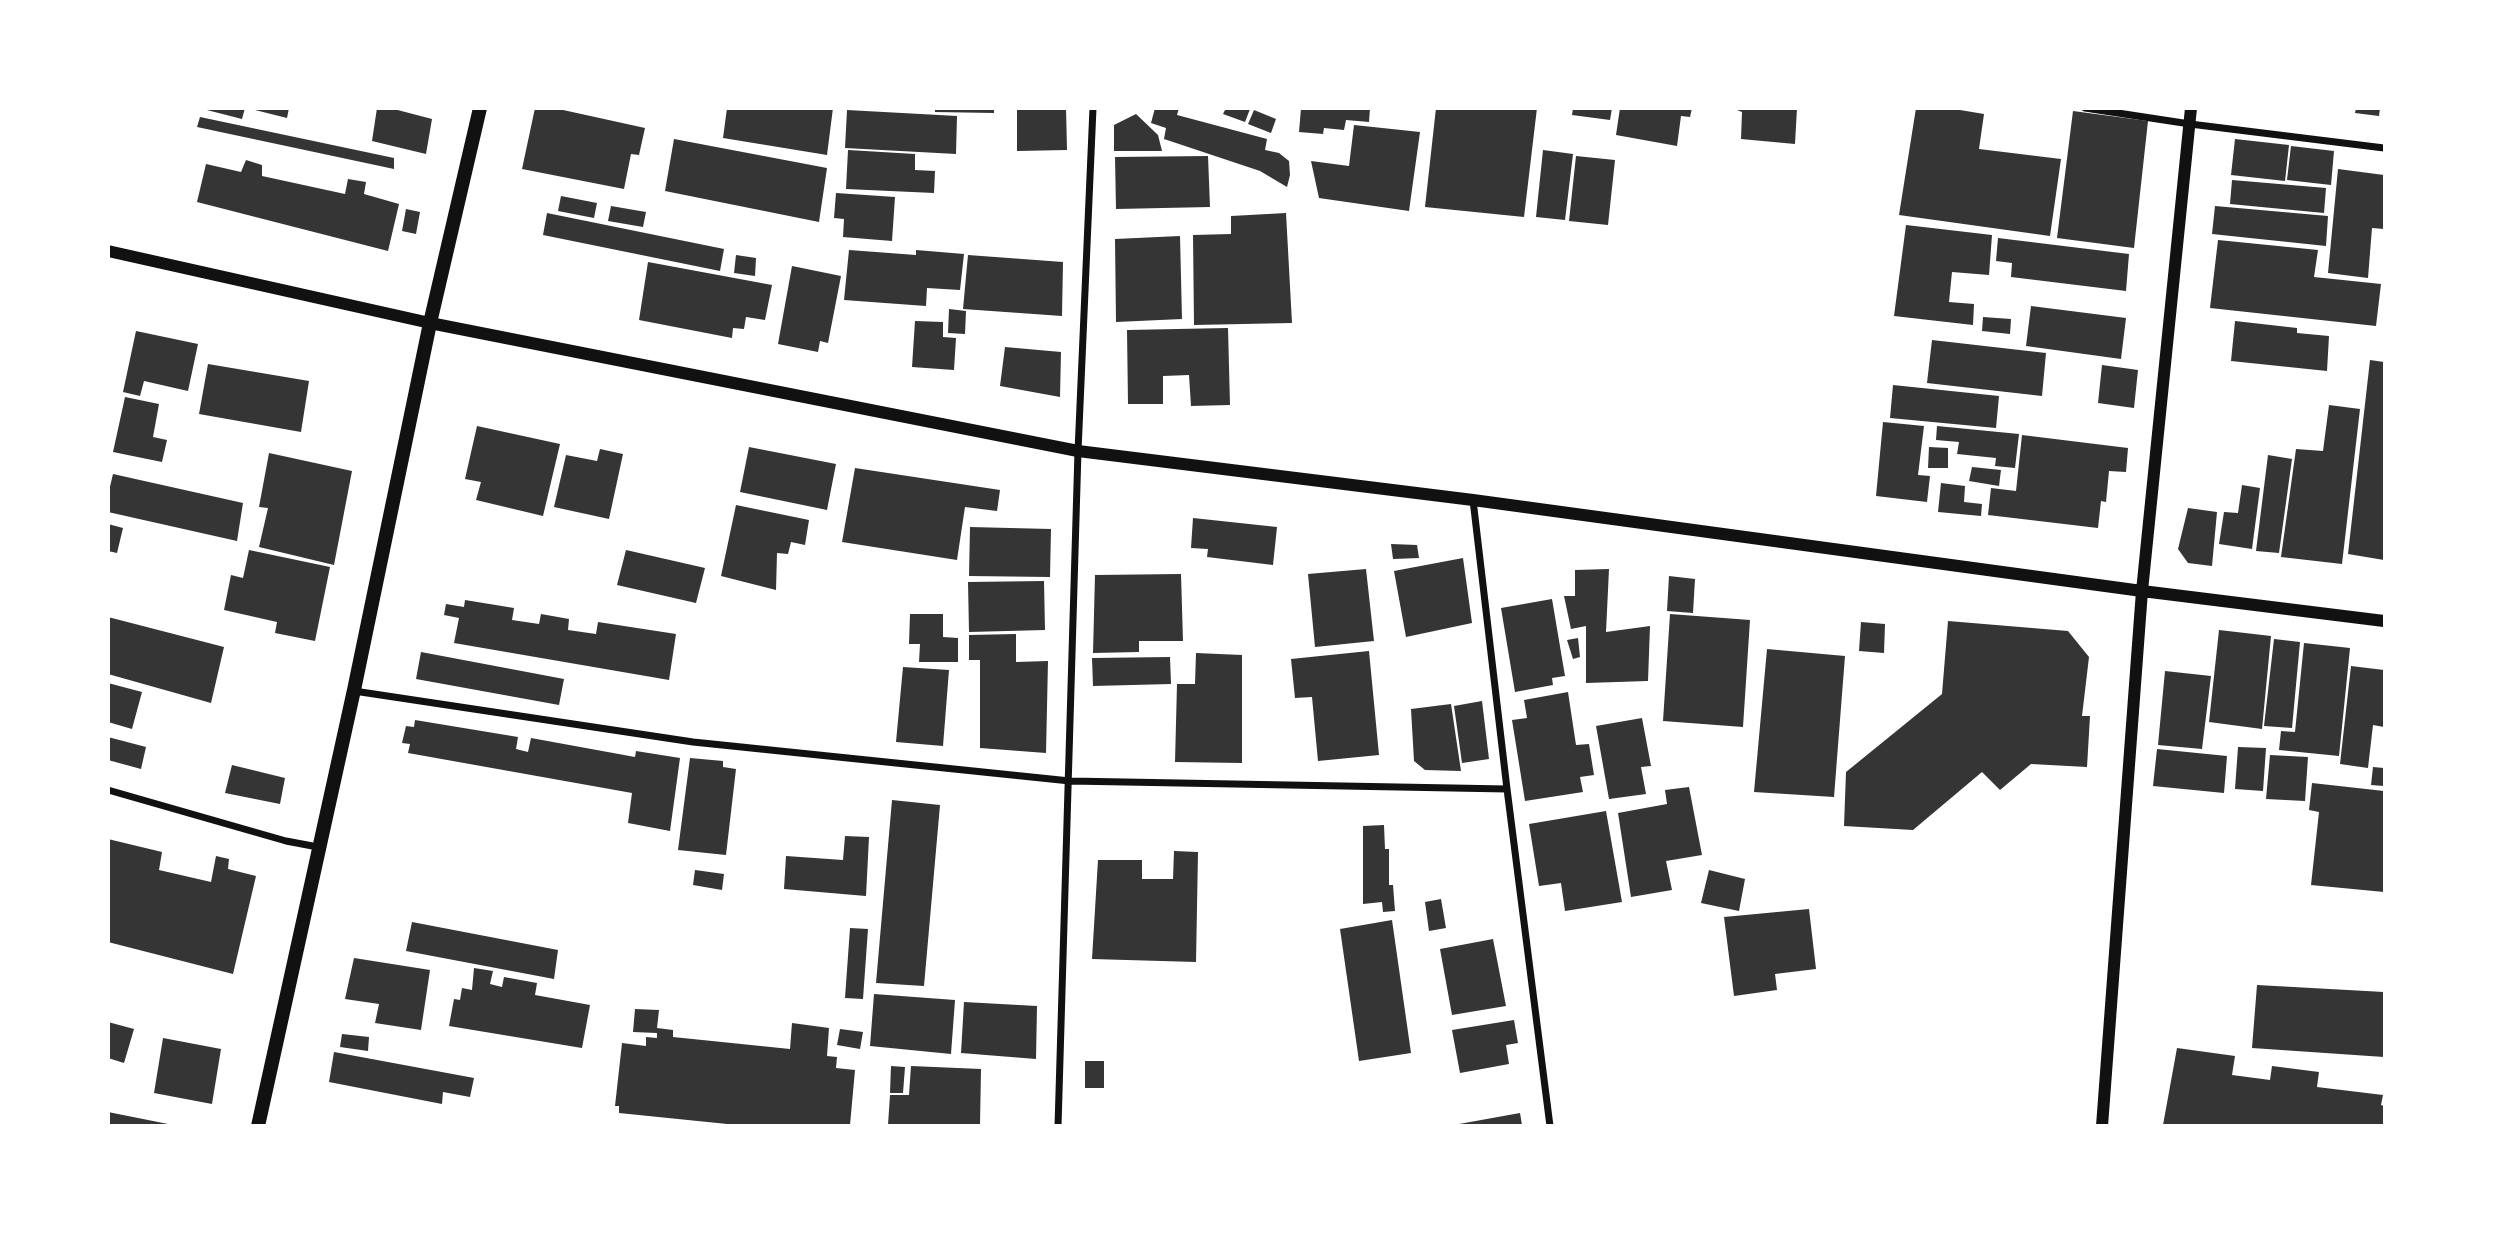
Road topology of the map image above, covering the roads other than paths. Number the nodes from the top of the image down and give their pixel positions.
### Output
1 (480, 108) edge
2 (1093, 108) edge
3 (2085, 108) edge
4 (2191, 108) edge
5 (2190, 124) junction
6 (2385, 148) edge
7 (108, 251) edge
8 (430, 323) junction
9 (1078, 451) junction
10 (1473, 500) junction
11 (2142, 591) junction
12 (2385, 621) edge
13 (354, 691) junction
14 (1070, 781) junction
15 (1507, 789) junction
16 (108, 790) edge
17 (318, 847) junction
18 (258, 1125) edge
19 (1058, 1125) edge
20 (1550, 1125) edge
21 (2102, 1125) edge

1 - 8 main road
2 - 9 street
3 - 5 street
4 - 5 street
5 - 6 street
5 - 11 street
7 - 8 street
8 - 9 street
8 - 13 main road
9 - 10 street
9 - 14 street
10 - 11 street
10 - 15 street
11 - 12 street
11 - 21 street
13 - 14 street
13 - 17 main road
14 - 15 street
14 - 19 street
15 - 20 street
16 - 17 street
17 - 18 main road

